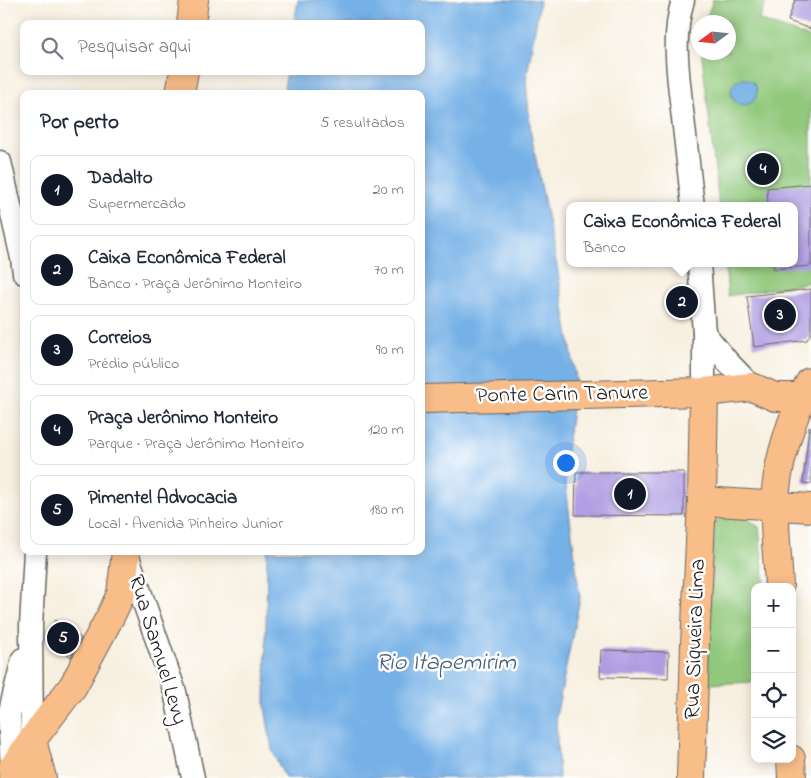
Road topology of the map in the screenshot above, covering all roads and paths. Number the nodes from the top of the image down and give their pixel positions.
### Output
1 (194, 0) edge
2 (683, 0) edge
3 (192, 20) edge
4 (183, 75) edge
5 (181, 90) edge
6 (0, 162) edge
7 (693, 202) edge
8 (20, 249) edge
9 (699, 267) edge
10 (704, 333) junction
11 (752, 387) junction
12 (807, 389) edge
13 (704, 392) junction
14 (425, 399) edge
15 (702, 501) junction
16 (775, 506) junction
17 (811, 508) edge
18 (34, 555) edge
19 (126, 555) edge
20 (127, 555) edge
21 (779, 583) edge
22 (31, 626) junction
23 (4, 712) edge
24 (32, 740) junction
25 (791, 763) edge
26 (12, 775) edge
27 (42, 778) edge
28 (193, 778) edge
29 (691, 778) edge
30 (792, 778) edge

1 - 3 main road
2 - 7 street
4 - 5 main road
6 - 8 street
9 - 10 street
10 - 11 street
10 - 13 street
11 - 12 main road
11 - 13 main road, Ponte Carin Tanure
12 - 16 main road
13 - 14 main road, Ponte Carin Tanure
13 - 15 main road, Rua Siqueira Lima
15 - 16 main road
15 - 29 main road, Rua Siqueira Lima
16 - 17 main road
16 - 21 main road
18 - 22 street
19 - 24 main road
20 - 28 street, Rua Samuel Levy
22 - 23 street
22 - 24 street
23 - 26 street
24 - 26 main road
24 - 27 main road
25 - 30 main road

